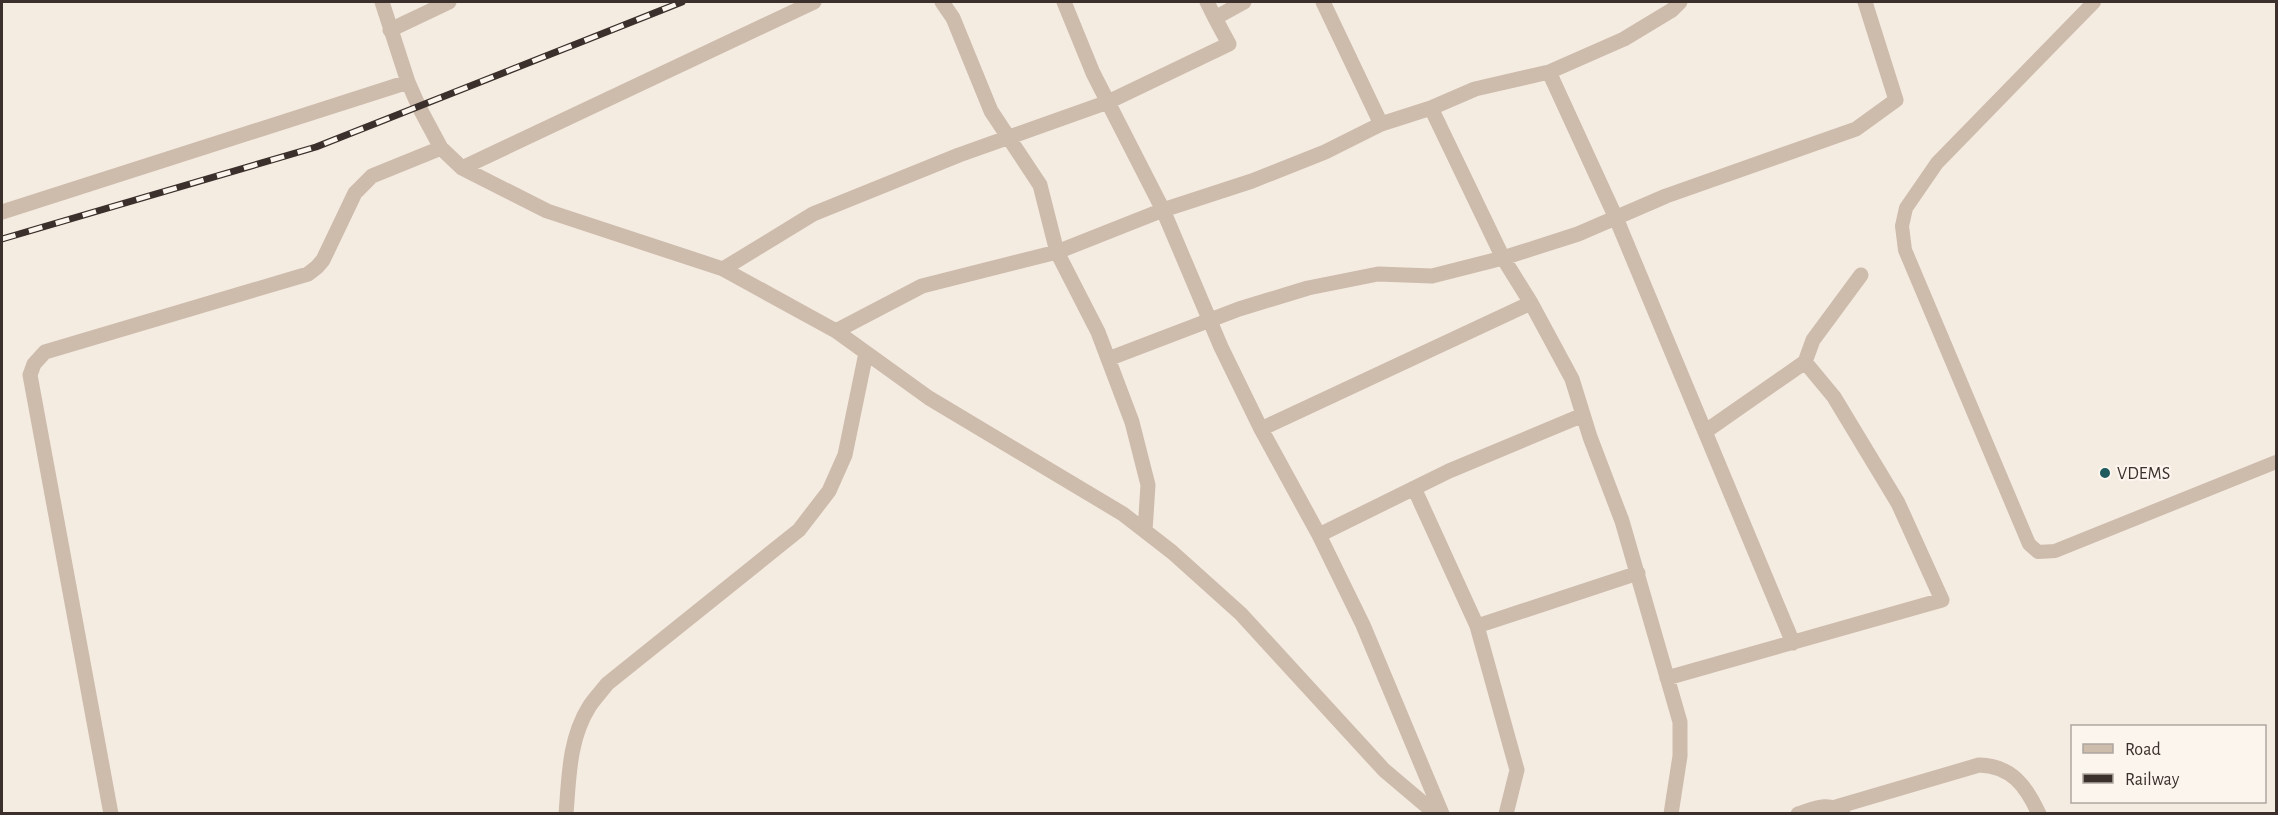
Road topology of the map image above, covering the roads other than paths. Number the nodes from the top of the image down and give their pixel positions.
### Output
1 (382, 2) edge
2 (449, 2) edge
3 (814, 2) edge
4 (942, 2) edge
5 (1064, 2) edge
6 (1208, 2) edge
7 (1244, 2) edge
8 (1323, 2) edge
9 (1680, 2) edge
10 (1865, 2) edge
11 (2094, 2) edge
12 (1215, 18) junction
13 (390, 30) junction
14 (1549, 72) junction
15 (408, 82) junction
16 (1108, 102) junction
17 (1431, 108) junction
18 (1381, 124) junction
19 (1007, 138) junction
20 (441, 148) junction
21 (462, 168) junction
22 (1163, 210) junction
23 (2, 212) edge
24 (1616, 218) junction
25 (1057, 252) junction
26 (1503, 258) junction
27 (723, 269) junction
28 (1860, 275) dead end
29 (1531, 303) junction
30 (1210, 321) junction
31 (836, 332) junction
32 (867, 353) junction
33 (1108, 359) junction
34 (1805, 362) junction
35 (1583, 415) junction
36 (1261, 429) junction
37 (1706, 431) junction
38 (2277, 462) edge
39 (1414, 488) junction
40 (1145, 531) junction
41 (1319, 535) junction
42 (1638, 573) junction
43 (1477, 627) junction
44 (1793, 643) junction
45 (1667, 678) junction
46 (1839, 810) edge
47 (111, 813) edge
48 (566, 813) edge
49 (1436, 813) edge
50 (1442, 813) edge
51 (1506, 813) edge
52 (1671, 813) edge
53 (1798, 813) edge
54 (2039, 813) edge

1 - 13 street
2 - 13 street
3 - 21 street
4 - 19 street
5 - 16 street
6 - 12 street
7 - 12 street
8 - 18 street
9 - 14 street
10 - 24 street
11 - 38 lane
12 - 16 street
13 - 15 street
14 - 17 street
14 - 24 street
15 - 20 street
15 - 23 street
16 - 19 street
16 - 22 street
17 - 18 street
17 - 26 street
18 - 22 street
19 - 25 street
19 - 27 street
20 - 21 street
20 - 47 street
21 - 27 street
22 - 25 street
22 - 30 street
24 - 26 street
24 - 37 street
25 - 31 street
25 - 33 street
26 - 29 street
26 - 30 street
27 - 31 street
28 - 34 street
29 - 35 street
29 - 36 street
30 - 33 street
30 - 36 street
31 - 32 street
32 - 40 street
32 - 48 street
33 - 40 street
34 - 37 street
34 - 44 street
35 - 39 street
35 - 42 street
36 - 41 street
37 - 44 street
39 - 41 street
39 - 43 street
40 - 49 street
41 - 50 street
42 - 43 street
42 - 45 street
43 - 51 street
44 - 45 street
45 - 52 street
46 - 53 street
46 - 54 street

